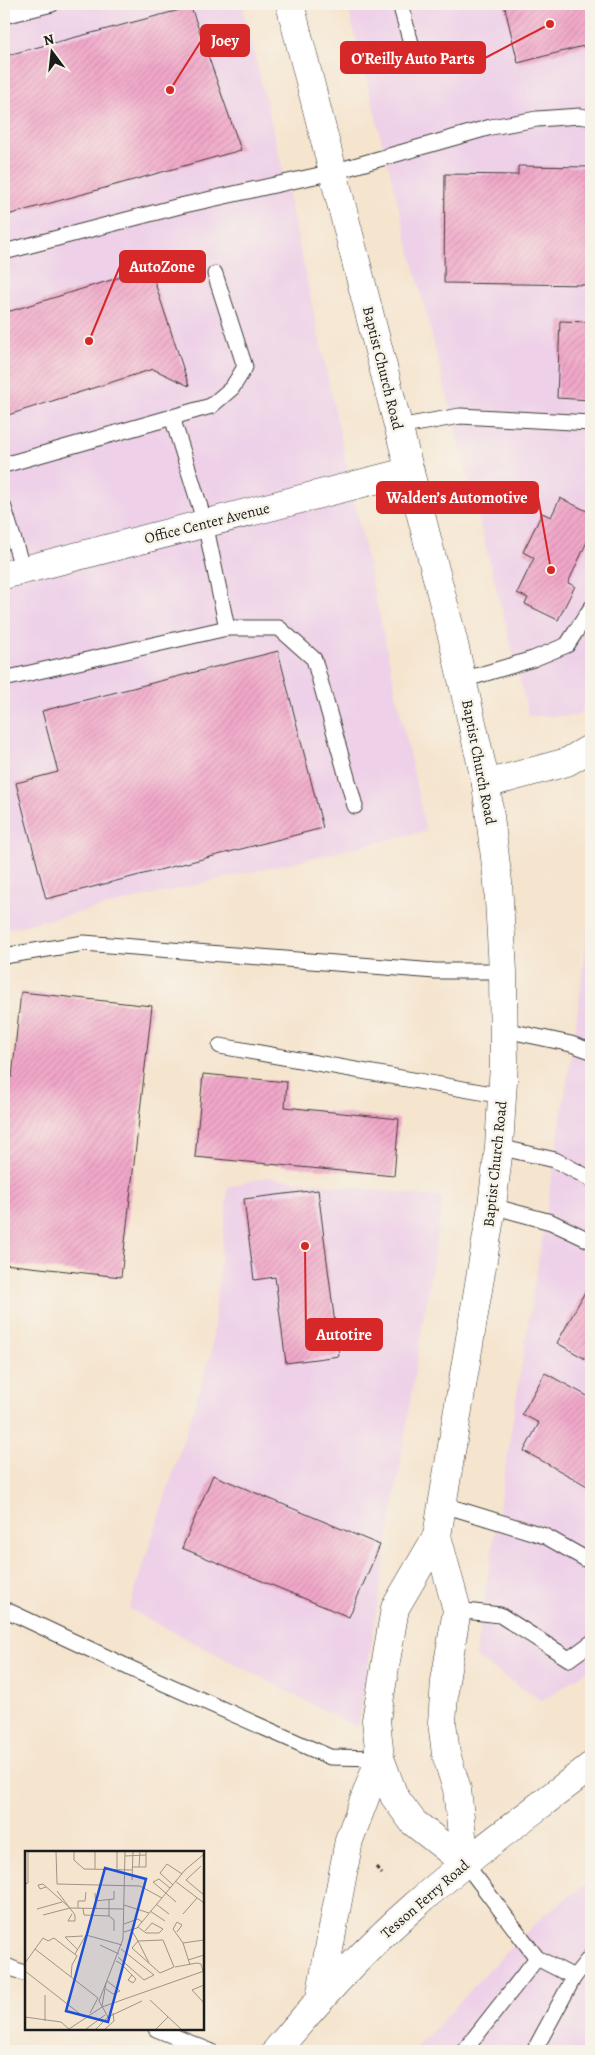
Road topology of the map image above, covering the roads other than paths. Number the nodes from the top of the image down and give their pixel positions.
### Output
1 (52, 4) edge
2 (290, 4) edge
3 (400, 4) edge
4 (4, 16) edge
5 (415, 57) dead end
6 (591, 118) edge
7 (333, 172) junction
8 (4, 252) edge
9 (215, 274) dead end
10 (172, 417) junction
11 (591, 423) edge
12 (398, 427) junction
13 (4, 466) edge
14 (410, 471) junction
15 (4, 508) edge
16 (205, 523) junction
17 (14, 572) edge
18 (591, 608) edge
19 (227, 628) junction
20 (4, 679) edge
21 (463, 680) junction
22 (591, 748) edge
23 (486, 784) junction
24 (355, 806) dead end
25 (4, 956) edge
26 (504, 971) junction
27 (504, 1030) junction
28 (220, 1046) dead end
29 (591, 1051) edge
30 (503, 1096) junction
31 (499, 1147) junction
32 (591, 1179) edge
33 (492, 1206) junction
34 (591, 1241) edge
35 (444, 1505) junction
36 (437, 1536) junction
37 (591, 1562) edge
38 (4, 1609) edge
39 (457, 1610) junction
40 (591, 1643) edge
41 (380, 1758) junction
42 (591, 1766) edge
43 (465, 1863) junction
44 (591, 1956) edge
45 (537, 1958) junction
46 (4, 1965) edge
47 (25, 1974) edge
48 (574, 1977) junction
49 (320, 1998) junction
50 (158, 2030) edge
51 (210, 2051) edge
52 (276, 2051) edge
53 (464, 2051) edge
54 (534, 2051) edge

1 - 4 lane
2 - 7 street, Baptist Church Road
3 - 5 lane
6 - 7 lane
7 - 8 lane
7 - 12 street, Baptist Church Road
9 - 10 lane
10 - 13 lane
10 - 16 lane
11 - 12 lane
12 - 14 street, Baptist Church Road
14 - 16 street, Office Center Avenue
14 - 21 street, Baptist Church Road
15 - 17 lane
16 - 17 street, Office Center Avenue
16 - 19 lane
18 - 21 lane
19 - 20 lane
19 - 24 lane
21 - 23 street, Baptist Church Road
22 - 23 street
23 - 26 street, Baptist Church Road
25 - 26 lane
26 - 27 street, Baptist Church Road
27 - 29 lane
27 - 30 street, Baptist Church Road
28 - 30 lane
30 - 31 street, Baptist Church Road
31 - 32 lane
31 - 33 street, Baptist Church Road
33 - 34 lane
33 - 35 street, Baptist Church Road
35 - 36 street, Baptist Church Road
35 - 37 lane
36 - 39 street, Baptist Church Road
36 - 41 street, Baptist Church Road
38 - 41 lane
39 - 40 lane
39 - 43 street, Baptist Church Road
41 - 43 street, Baptist Church Road
41 - 49 street
42 - 43 street, Tesson Ferry Road
43 - 45 lane
43 - 49 street, Tesson Ferry Road
44 - 48 lane
45 - 48 lane
45 - 53 lane
46 - 47 lane
48 - 54 lane
49 - 52 street, Tesson Ferry Road
50 - 51 lane

